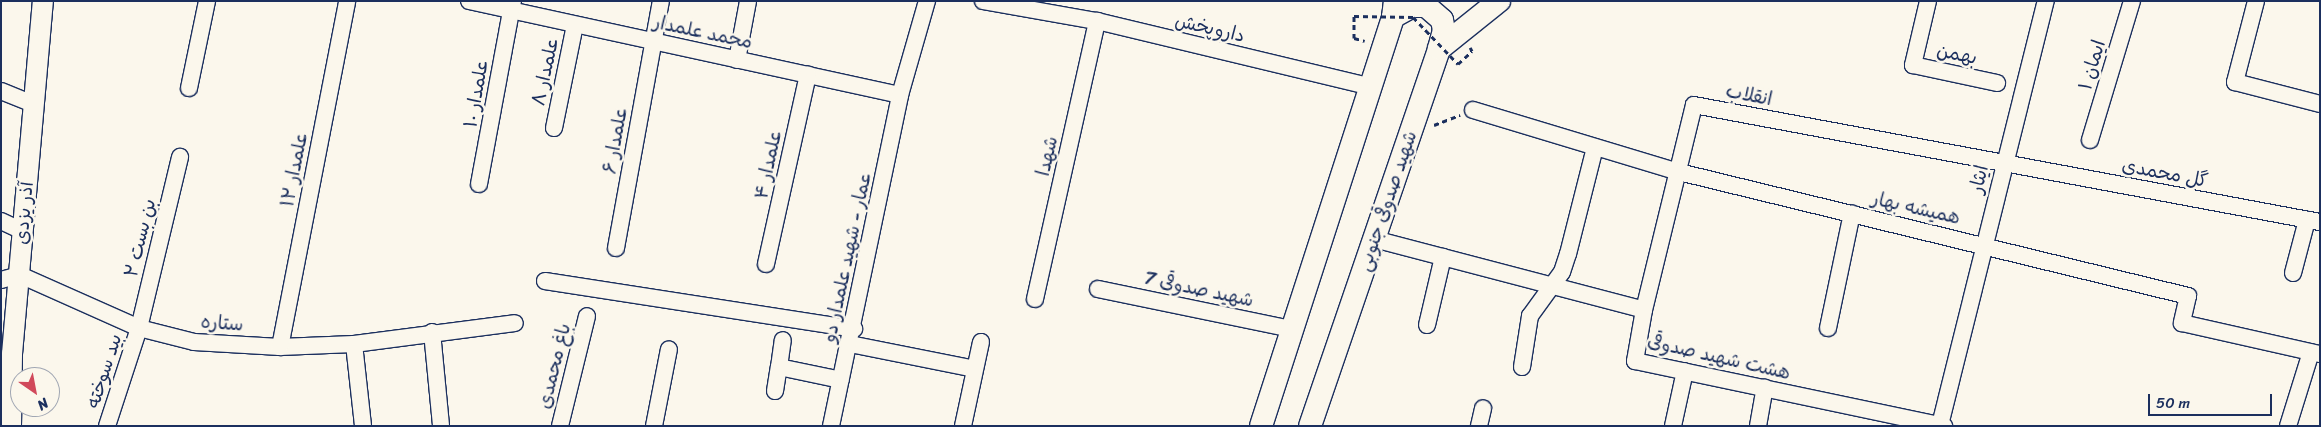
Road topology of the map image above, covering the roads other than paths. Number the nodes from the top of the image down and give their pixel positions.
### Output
1 (43, 1) edge
2 (207, 1) edge
3 (347, 1) edge
4 (469, 1) edge
5 (661, 1) edge
6 (748, 1) edge
7 (927, 1) edge
8 (983, 1) edge
9 (1499, 1) edge
10 (1928, 1) edge
11 (2046, 1) edge
12 (2132, 1) edge
13 (2256, 1) edge
14 (512, 6) edge
15 (1057, 8) edge
16 (1394, 9) edge
17 (1097, 22) junction
18 (575, 25) junction
19 (654, 42) junction
20 (1440, 49) junction
21 (737, 60) junction
22 (808, 75) junction
23 (1997, 83) dead end
24 (1368, 86) junction
25 (189, 88) dead end
26 (1, 90) edge
27 (900, 96) junction
28 (34, 104) junction
29 (2320, 104) edge
30 (1473, 110) road end
31 (554, 128) dead end
32 (2090, 140) dead end
33 (1595, 147) junction
34 (180, 157) dead end
35 (2003, 163) junction
36 (1679, 172) junction
37 (479, 184) dead end
38 (1852, 213) junction
39 (1, 221) edge
40 (2314, 221) edge
41 (22, 231) junction
42 (1374, 239) junction
43 (1985, 245) junction
44 (616, 248) dead end
45 (1443, 256) junction
46 (766, 264) dead end
47 (2293, 273) dead end
48 (10, 278) edge
49 (545, 281) dead end
50 (1552, 285) junction
51 (1098, 289) dead end
52 (1035, 299) dead end
53 (1644, 310) junction
54 (587, 316) dead end
55 (515, 323) dead end
56 (1427, 325) dead end
57 (139, 328) junction
58 (1828, 328) dead end
59 (1292, 329) junction
60 (432, 332) junction
61 (852, 337) junction
62 (783, 340) dead end
63 (981, 342) dead end
64 (354, 344) junction
65 (280, 347) junction
66 (669, 349) dead end
67 (2315, 353) edge
68 (1522, 366) dead end
69 (779, 367) junction
70 (976, 369) junction
71 (1684, 371) junction
72 (841, 380) junction
73 (1765, 388) junction
74 (775, 391) dead end
75 (1483, 408) dead end
76 (1881, 419) edge
77 (1942, 425) edge
78 (10, 426) edge
79 (107, 426) edge
80 (363, 426) edge
81 (441, 426) edge
82 (560, 426) edge
83 (654, 426) edge
84 (831, 426) edge
85 (963, 426) edge
86 (1261, 426) edge
87 (1310, 426) edge
88 (1479, 426) edge
89 (1673, 426) edge
90 (1758, 426) edge
91 (2288, 426) edge

1 - 28 street, آذر یزدی
2 - 25 street
3 - 65 street, علمدار ۱۲
4 - 14 street, محمد علمدار
5 - 19 street, علمدار ۶
6 - 21 street
7 - 27 street, عمار - شهید علمدار دو
8 - 15 street, داروپخش
9 - 20 main road
10 - 23 street, بهمن
11 - 35 street, ایثار
12 - 32 street, ایمان ۱
13 - 29 street
14 - 18 street, محمد علمدار
14 - 37 street, علمدار ۱۰
15 - 17 street, داروپخش
16 - 20 main road, شهید صدوقی جنوبی
16 - 24 main road
17 - 24 street, داروپخش
17 - 52 street, شهدا
18 - 19 street, محمد علمدار
18 - 31 street, علمدار ۸
19 - 21 street, محمد علمدار
19 - 44 street, علمدار ۶
20 - 42 main road, شهید صدوقی جنوبی
21 - 22 street, محمد علمدار
22 - 27 street, محمد علمدار
22 - 46 street, علمدار ۴
24 - 59 main road
26 - 28 street
27 - 61 street, عمار - شهید علمدار دو
28 - 41 street, آذر یزدی
30 - 33 street, همیشه بهار
33 - 36 street, همیشه بهار
33 - 50 street
34 - 57 street, بن بست ۲
35 - 36 street, انقلاب
35 - 40 street, گل محمدی
35 - 43 street, ایثار
36 - 38 street, همیشه بهار
36 - 53 street, انقلاب
38 - 43 street, همیشه بهار
38 - 58 street
39 - 41 street
40 - 47 street
41 - 48 street, آذر یزدی
42 - 45 street, هشت شهید صدوقی
42 - 87 main road, شهید صدوقی جنوبی
43 - 67 street, همیشه بهار
43 - 77 street, ایثار
45 - 50 street, هشت شهید صدوقی
45 - 56 street
48 - 57 street, ستاره
48 - 78 street, آذر یزدی
49 - 61 street
50 - 53 street, هشت شهید صدوقی
50 - 68 street
51 - 59 street, شهید صدوقی 7
53 - 71 street, هشت شهید صدوقی
54 - 82 street, باغ محمدی
55 - 60 street, ستاره
57 - 65 street, ستاره
57 - 79 street, بید سوخته
59 - 86 main road
60 - 64 street, ستاره
60 - 81 street
61 - 70 street
61 - 72 street, عمار - شهید علمدار دو
62 - 69 street
63 - 70 street
64 - 65 street, ستاره
64 - 80 street
66 - 83 street
67 - 91 street
69 - 72 street
69 - 74 street
70 - 85 street
71 - 73 street, هشت شهید صدوقی
71 - 89 street
72 - 84 street, عمار - شهید علمدار دو
73 - 76 street, هشت شهید صدوقی
73 - 90 street
75 - 88 street
76 - 77 street, هشت شهید صدوقی

